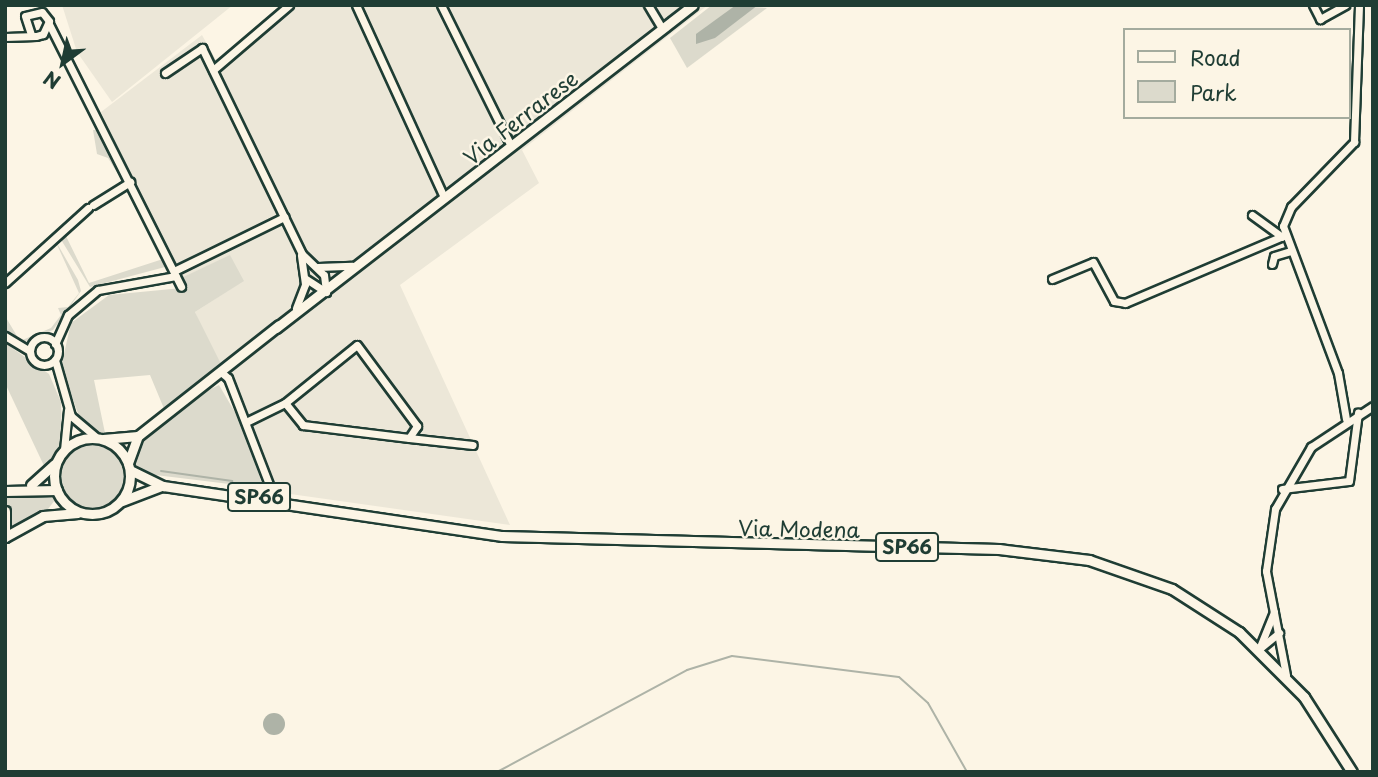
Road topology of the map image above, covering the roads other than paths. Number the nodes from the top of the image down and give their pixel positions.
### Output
1 (45, 5) edge
2 (289, 5) edge
3 (356, 5) edge
4 (441, 5) edge
5 (648, 5) edge
6 (693, 5) edge
7 (1313, 5) edge
8 (1345, 5) edge
9 (1359, 5) edge
10 (32, 11) edge
11 (46, 14) junction
12 (49, 24) junction
13 (662, 29) junction
14 (35, 35) junction
15 (5, 36) edge
16 (62, 45) junction
17 (213, 70) junction
18 (165, 73) dead end
19 (511, 146) junction
20 (130, 182) junction
21 (443, 195) junction
22 (1252, 215) dead end
23 (284, 217) junction
24 (1283, 236) junction
25 (299, 248) junction
26 (1290, 251) junction
27 (369, 257) junction
28 (1272, 264) dead end
29 (316, 266) junction
30 (352, 266) junction
31 (174, 271) junction
32 (306, 279) junction
33 (1052, 279) dead end
34 (5, 283) edge
35 (181, 286) dead end
36 (324, 289) junction
37 (296, 309) junction
38 (61, 326) junction
39 (276, 328) junction
40 (5, 336) edge
41 (44, 338) junction
42 (55, 344) junction
43 (32, 347) junction
44 (55, 360) junction
45 (42, 365) junction
46 (221, 372) junction
47 (56, 379) junction
48 (285, 403) junction
49 (1373, 406) edge
50 (68, 410) junction
51 (1358, 413) junction
52 (1346, 419) junction
53 (246, 422) junction
54 (138, 436) junction
55 (100, 438) junction
56 (409, 438) junction
57 (473, 445) dead end
58 (64, 450) junction
59 (57, 460) junction
60 (129, 467) junction
61 (163, 485) junction
62 (27, 487) junction
63 (1282, 489) junction
64 (5, 491) edge
65 (59, 494) junction
66 (275, 500) junction
67 (119, 503) junction
68 (5, 510) edge
69 (84, 513) junction
70 (48, 514) junction
71 (5, 537) edge
72 (1273, 609) junction
73 (1266, 629) junction
74 (1239, 632) junction
75 (1279, 632) junction
76 (1259, 649) junction
77 (1286, 675) junction
78 (1352, 772) edge

1 - 11 street
2 - 17 street
3 - 21 street
4 - 19 street
5 - 13 street
6 - 13 main road, Via Ferrarese
7 - 8 street
9 - 24 street
10 - 11 street
10 - 14 street
10 - 15 street
11 - 12 street
12 - 14 street
12 - 16 street
13 - 19 main road, Via Ferrarese
14 - 15 street
14 - 16 street
16 - 20 street
17 - 18 street
17 - 23 street
19 - 21 main road, Via Ferrarese
20 - 31 street
20 - 34 street
21 - 27 main road, Via Ferrarese
22 - 24 street
23 - 25 street
23 - 31 street
24 - 26 street
24 - 33 street
25 - 29 street
25 - 32 street
26 - 28 street
26 - 52 street
27 - 30 main road, Via Ferrarese
27 - 36 main road, Via Ferrarese
29 - 30 street
29 - 36 street
30 - 36 main road, Via Ferrarese
31 - 35 street
31 - 38 street
32 - 36 street
32 - 37 street
36 - 37 main road, Via Ferrarese
36 - 39 main road, Via Ferrarese
37 - 39 main road, Via Ferrarese
38 - 41 street
38 - 42 street
39 - 46 main road, Via Ferrarese
40 - 43 street
41 - 42 street
41 - 43 street
42 - 44 street
43 - 45 street
44 - 45 street
44 - 47 street
45 - 47 street
46 - 53 street
46 - 54 main road, Via Ferrarese
47 - 50 street
48 - 53 street
48 - 56 street
48 - 56 street
49 - 51 street
50 - 55 street
50 - 58 street
51 - 52 street
51 - 63 street
52 - 63 street
53 - 66 street
54 - 55 main road
54 - 60 main road
55 - 58 main road
55 - 60 main road, Via Modena / SP66
56 - 57 street
58 - 59 main road
59 - 62 main road
59 - 65 main road
60 - 61 main road, Via Modena / SP66
60 - 67 main road
61 - 66 main road, Via Modena / SP66
61 - 67 main road, Via Modena / SP66
62 - 64 main road
62 - 65 main road
63 - 72 street
65 - 69 main road
65 - 70 main road
66 - 74 main road, Via Modena / SP66
67 - 69 main road, Via Modena / SP66
68 - 71 main road
69 - 70 main road, Via Modena
70 - 71 main road
72 - 73 street
72 - 75 street
73 - 74 street
73 - 76 street
74 - 76 main road, Via Modena / SP66
75 - 76 street
75 - 77 street
76 - 77 main road, Via Modena / SP66
77 - 78 main road, Via Modena / SP66

